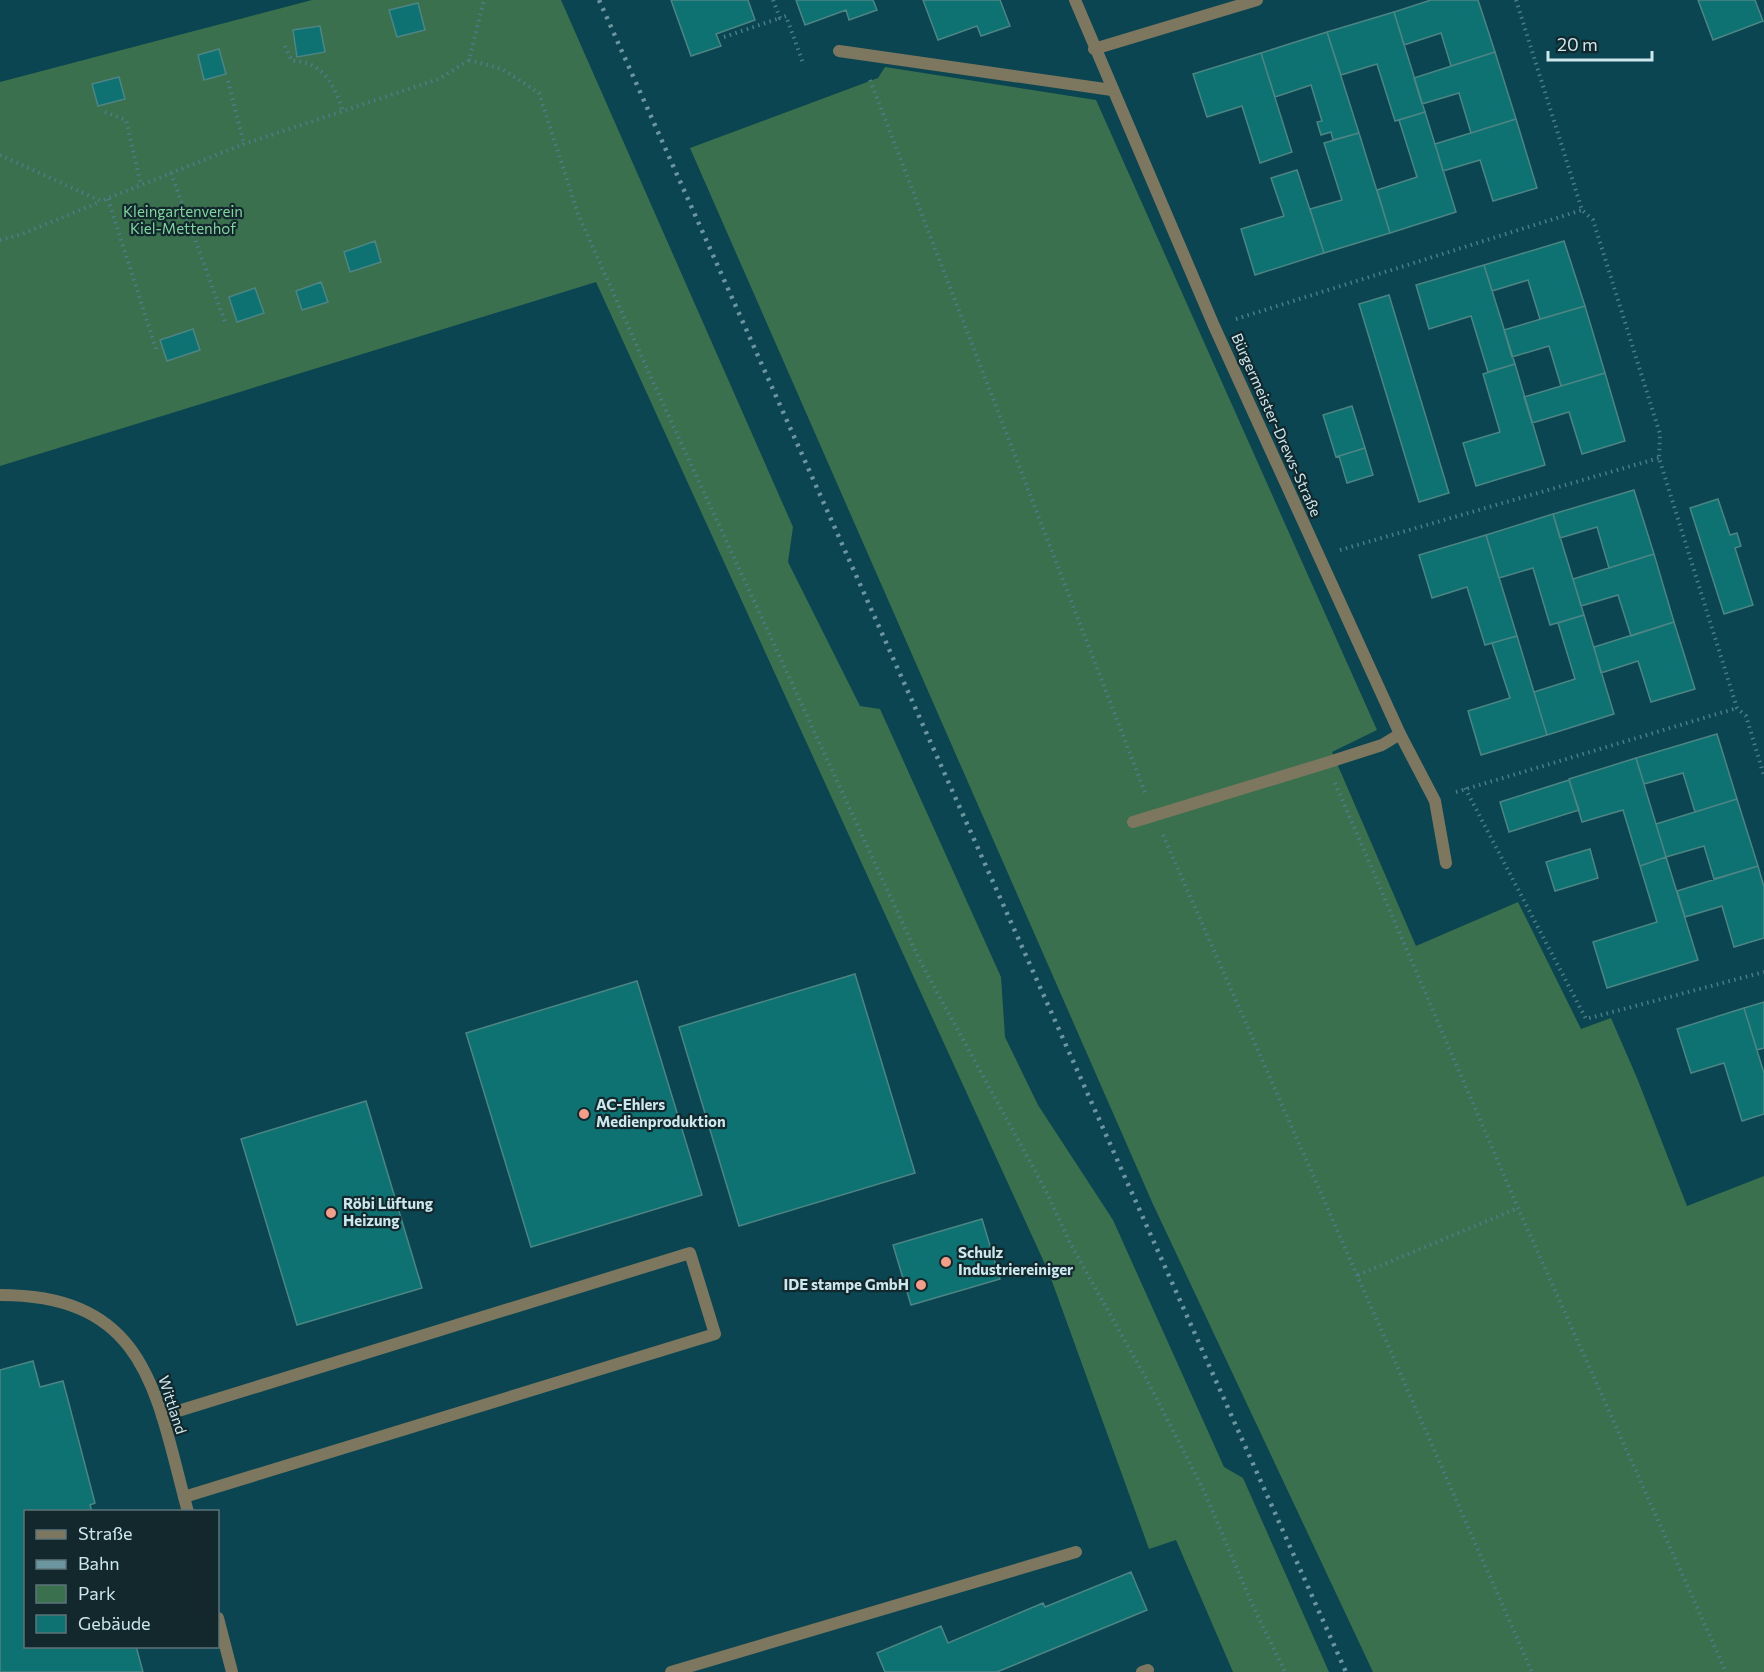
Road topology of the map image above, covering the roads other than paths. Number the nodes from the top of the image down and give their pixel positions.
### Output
1 (1075, 0) edge
2 (1257, 0) edge
3 (1094, 49) junction
4 (839, 51) dead end
5 (1112, 90) junction
6 (1400, 734) junction
7 (1133, 822) dead end
8 (1446, 863) dead end
9 (0, 1295) edge
10 (162, 1416) junction
11 (184, 1497) junction
12 (187, 1510) edge
13 (1076, 1551) dead end
14 (219, 1622) edge
15 (232, 1672) edge
16 (671, 1672) edge

1 - 3 street, Bürgermeister-Drews-Straße
2 - 3 street
3 - 5 street, Bürgermeister-Drews-Straße
4 - 5 street
5 - 6 street, Bürgermeister-Drews-Straße
6 - 7 street
6 - 8 street, Bürgermeister-Drews-Straße
9 - 10 street, Wittland
10 - 11 street, Wittland
10 - 11 street
11 - 12 street, Wittland
13 - 16 street
14 - 15 street

